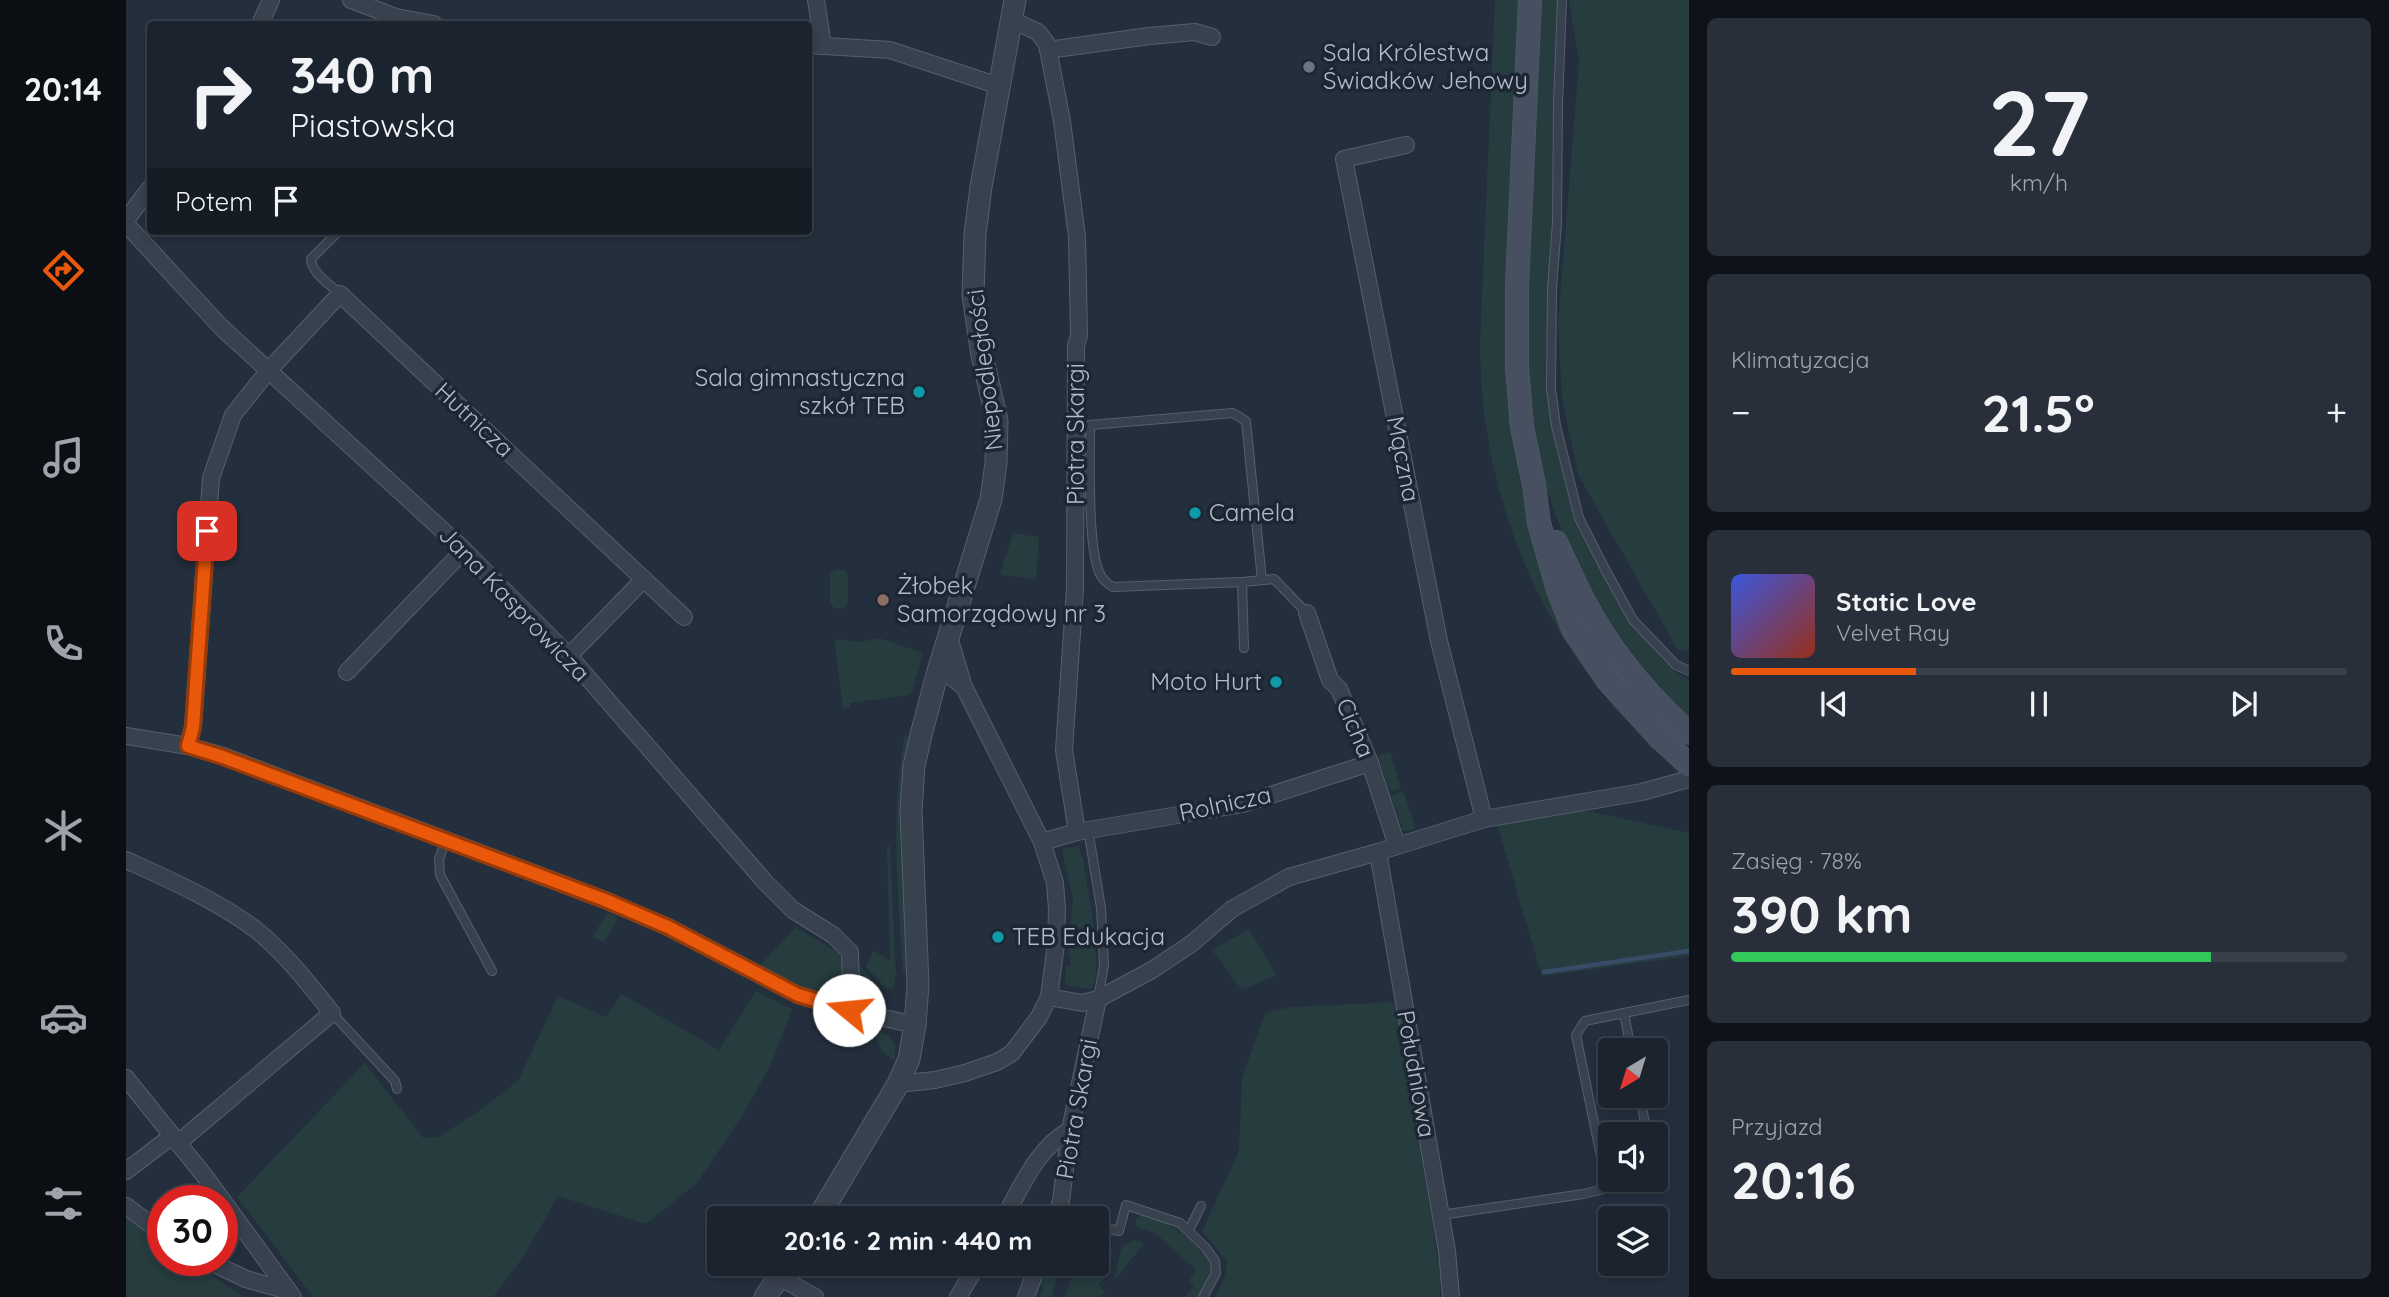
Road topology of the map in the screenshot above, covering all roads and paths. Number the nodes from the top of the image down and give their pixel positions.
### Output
1 (271, 0) edge
2 (351, 0) edge
3 (816, 0) edge
4 (1530, 0) edge
5 (1562, 0) edge
6 (1014, 10) edge
7 (261, 21) edge
8 (417, 21) edge
9 (1212, 37) dead end
10 (816, 45) edge
11 (1048, 50) junction
12 (999, 86) junction
13 (1406, 145) dead end
14 (147, 192) edge
15 (126, 222) edge
16 (335, 235) edge
17 (340, 294) junction
18 (269, 370) junction
19 (1534, 484) junction
20 (464, 550) junction
21 (644, 579) junction
22 (1262, 580) junction
23 (1242, 582) junction
24 (1307, 613) joint
25 (684, 617) dead end
26 (949, 637) junction
27 (1244, 648) dead end
28 (569, 656) junction
29 (938, 671) junction
30 (1689, 671) edge
31 (347, 672) dead end
32 (964, 687) junction
33 (1689, 733) edge
34 (126, 736) edge
35 (188, 746) junction
36 (1370, 764) junction
37 (1689, 765) edge
38 (1689, 779) edge
39 (1484, 819) junction
40 (1083, 831) junction
41 (446, 841) junction
42 (1042, 842) junction
43 (1397, 846) junction
44 (1378, 852) junction
45 (126, 860) edge
46 (492, 971) dead end
47 (1049, 997) junction
48 (1098, 999) junction
49 (1689, 1000) edge
50 (849, 1010) junction
51 (332, 1013) junction
52 (1623, 1013) junction
53 (915, 1025) junction
54 (1628, 1038) edge
55 (126, 1077) edge
56 (898, 1084) junction
57 (397, 1089) dead end
58 (1070, 1130) junction
59 (175, 1139) junction
60 (1598, 1142) edge
61 (126, 1171) edge
62 (1598, 1189) edge
63 (126, 1206) edge
64 (825, 1206) edge
65 (1011, 1206) edge
66 (1058, 1206) edge
67 (1201, 1206) dead end
68 (1441, 1215) junction
69 (147, 1222) edge
70 (1109, 1229) edge
71 (1189, 1230) junction
72 (238, 1275) edge
73 (779, 1276) edge
74 (790, 1276) edge
75 (971, 1276) edge
76 (1034, 1276) edge
77 (290, 1294) edge
78 (765, 1297) edge
79 (814, 1297) edge
80 (958, 1297) edge
81 (1026, 1297) edge
82 (1203, 1297) edge
83 (1451, 1297) edge

1 - 7 street
2 - 8 street
3 - 10 street
4 - 19 main road
5 - 30 lane
6 - 11 street
6 - 12 street, Niepodległości
9 - 11 street
10 - 12 street
11 - 40 street, Piotra Skargi
12 - 26 street, Niepodległości
13 - 39 street, Mączna
14 - 15 street
15 - 18 street, Jana Kasprowicza
16 - 17 lane
17 - 18 street
17 - 21 street, Hutnicza
18 - 20 street, Jana Kasprowicza
18 - 35 street
19 - 33 main road
19 - 37 main road
20 - 28 street, Jana Kasprowicza
20 - 31 street
21 - 25 street, Hutnicza
21 - 28 street
22 - 23 lane
22 - 23 lane
22 - 24 lane
23 - 27 lane
24 - 36 street, Cicha
26 - 29 street, Niepodległości
26 - 32 street
28 - 50 street, Jana Kasprowicza
29 - 32 street
29 - 53 street, Niepodległości
32 - 42 street
34 - 35 street
35 - 41 street
36 - 40 street, Rolnicza
36 - 43 street, Cicha
38 - 39 street
39 - 43 street
40 - 42 street
40 - 48 lane
41 - 46 lane
41 - 50 street
42 - 47 street
43 - 44 street
44 - 48 street
44 - 68 street, Południowa
45 - 51 street
47 - 48 street
47 - 56 street
48 - 58 street, Piotra Skargi
49 - 52 lane
50 - 53 street
51 - 57 lane
51 - 59 street
52 - 54 lane
52 - 60 lane
53 - 56 street, Niepodległości
55 - 59 street
56 - 64 street, Niepodległości
58 - 65 street
58 - 66 street, Piotra Skargi
59 - 61 street
59 - 77 street
62 - 68 lane
63 - 69 street
67 - 71 lane
68 - 83 street, Południowa
70 - 71 lane
71 - 82 lane
72 - 77 street
73 - 78 street
74 - 79 street
75 - 80 street
76 - 81 street

